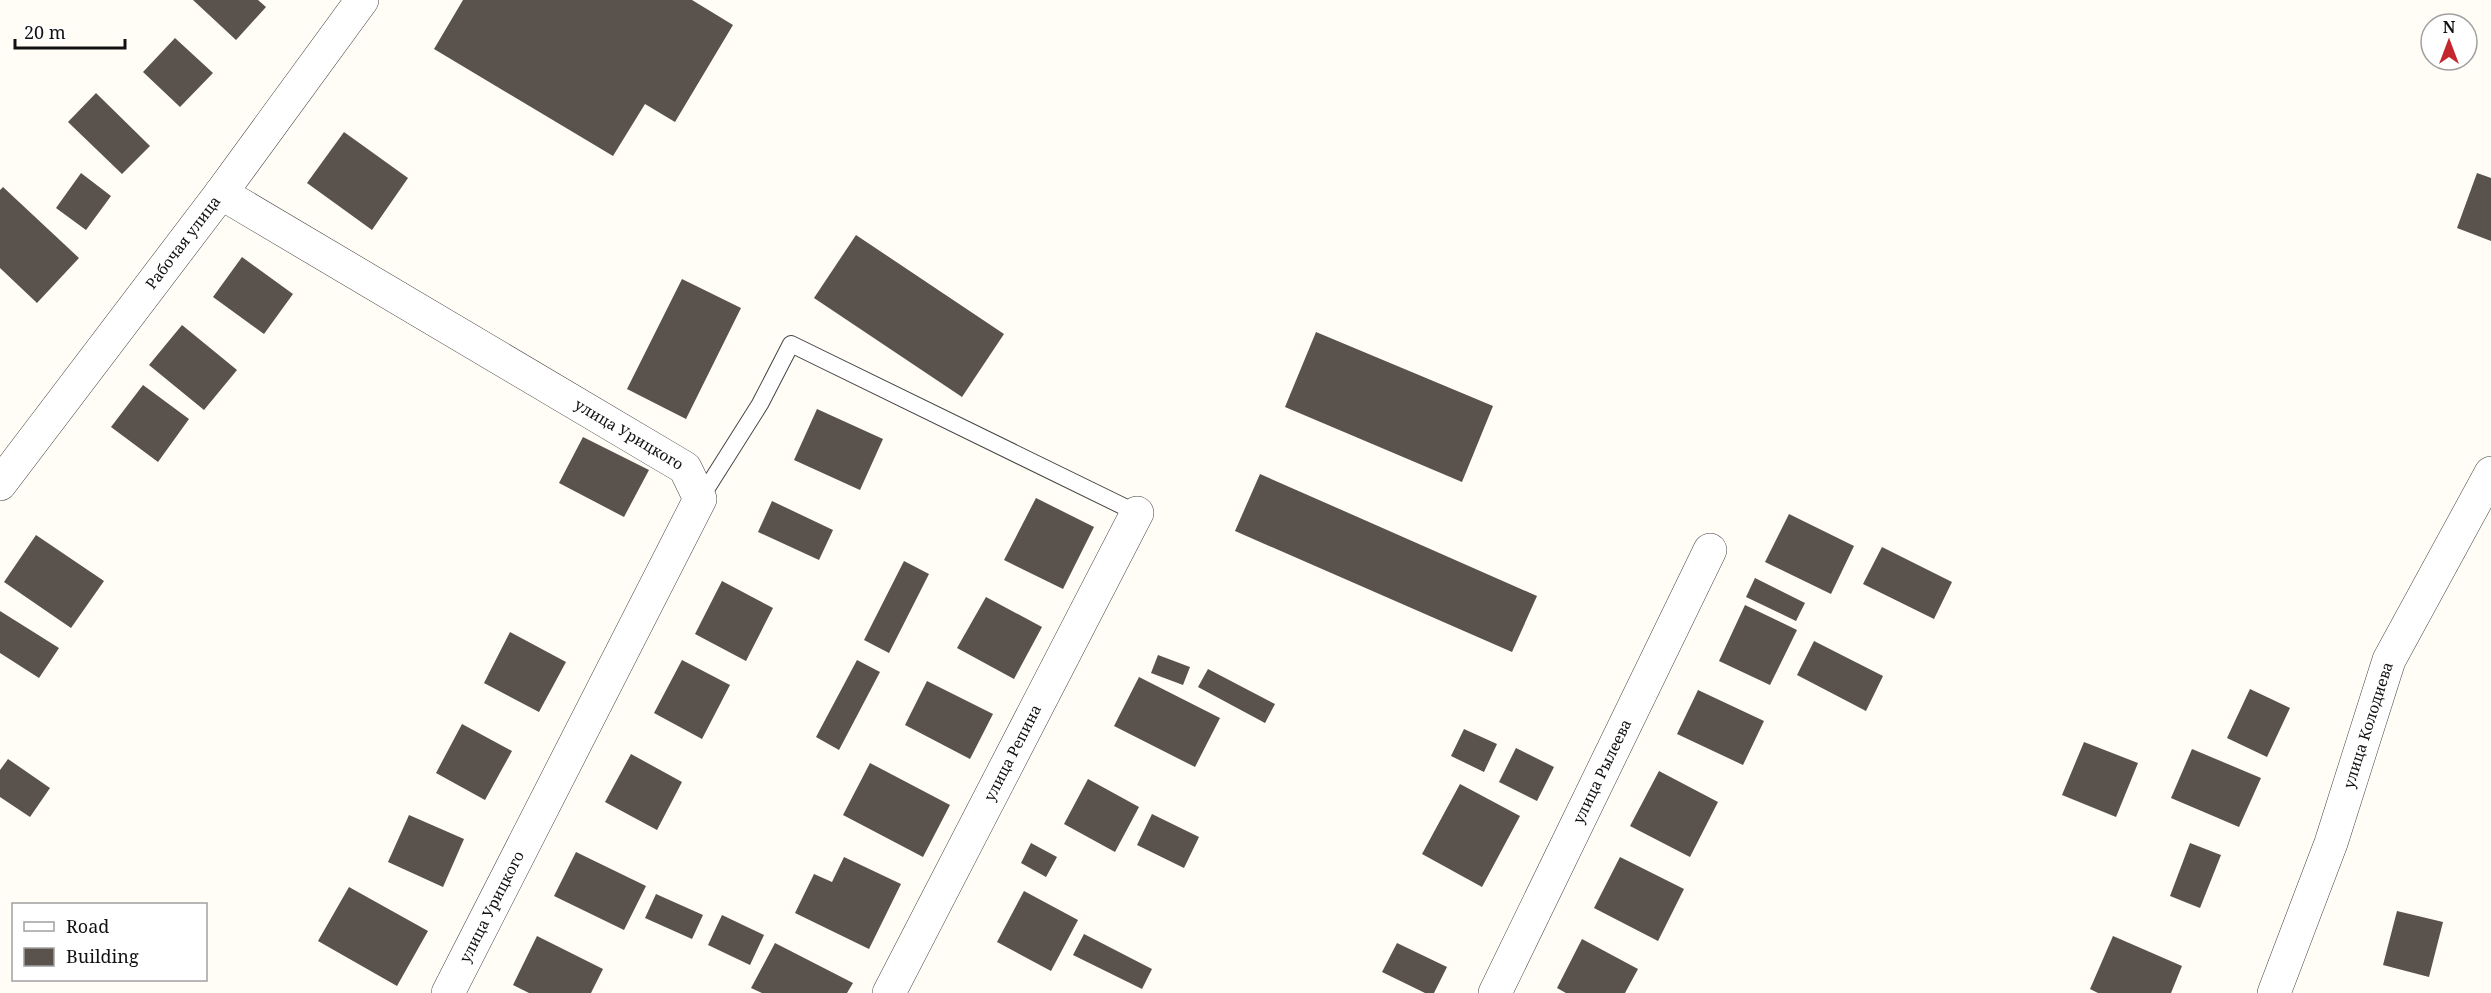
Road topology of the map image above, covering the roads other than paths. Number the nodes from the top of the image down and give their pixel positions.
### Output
1 (362, 0) edge
2 (221, 193) junction
3 (2491, 473) edge
4 (0, 484) edge
5 (700, 499) junction
6 (1137, 513) joint
7 (1710, 550) dead end
8 (448, 993) edge
9 (889, 993) edge
10 (1495, 993) edge
11 (2274, 993) edge

1 - 2 street, Рабочая улица
2 - 4 street, Рабочая улица
2 - 5 street, улица Урицкого
3 - 11 street, улица Колодиева
5 - 6 lane
5 - 8 street, улица Урицкого
6 - 9 street, улица Репина
7 - 10 street, улица Рылеева

